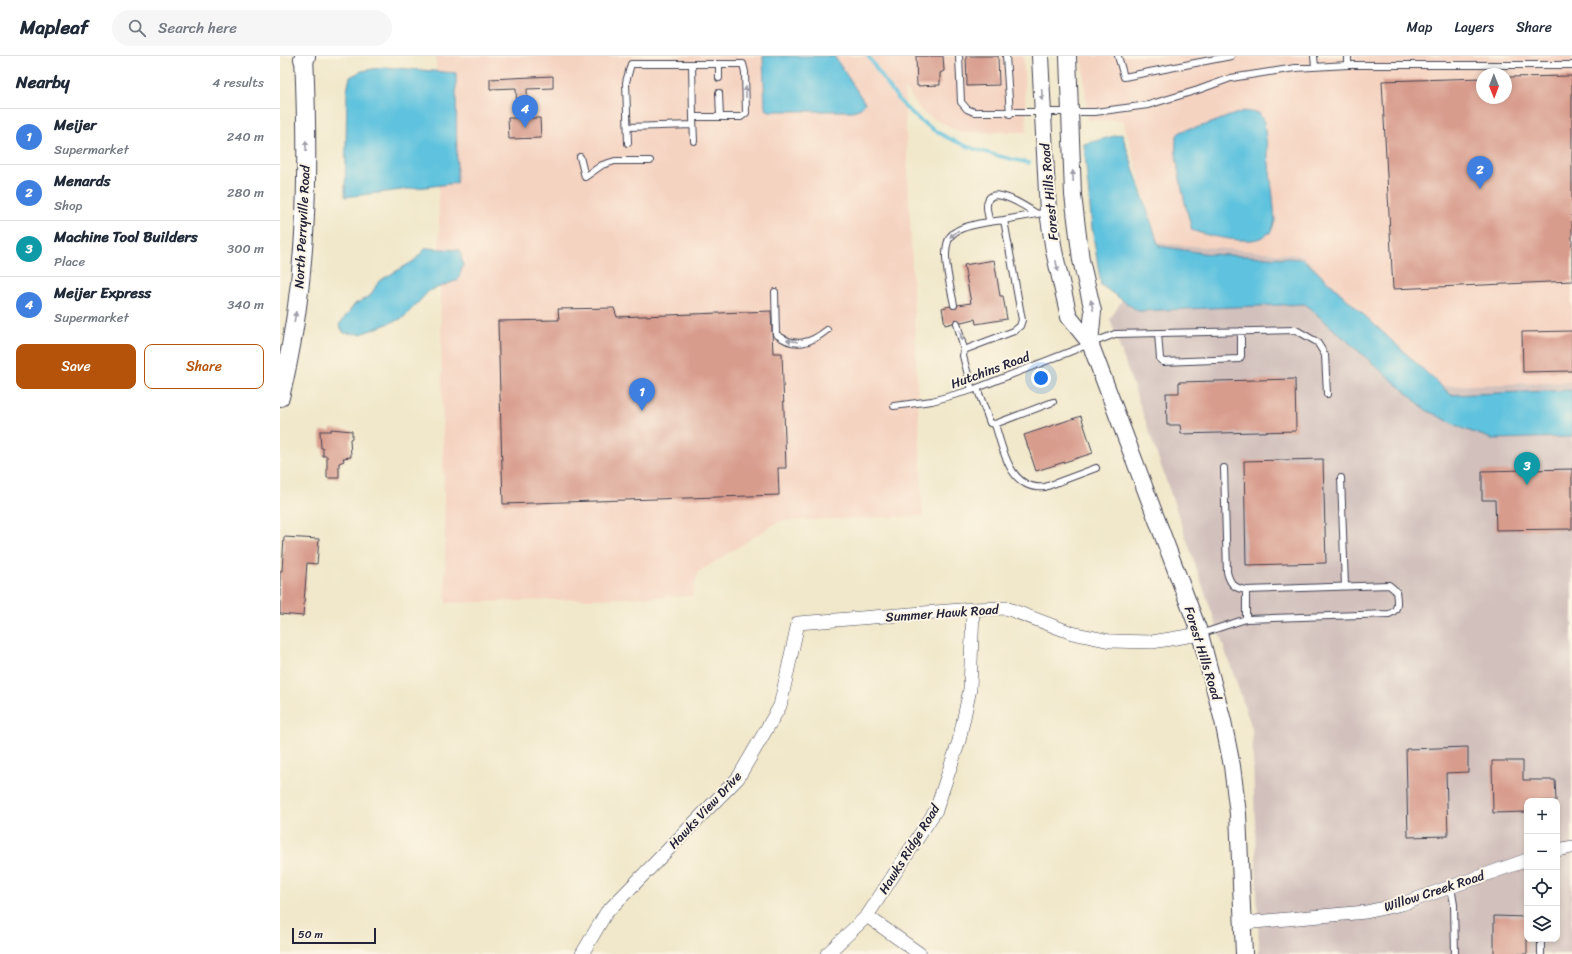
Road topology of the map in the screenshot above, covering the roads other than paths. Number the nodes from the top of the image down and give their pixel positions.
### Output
1 (959, 56) edge
2 (1006, 56) edge
3 (1040, 56) edge
4 (1068, 56) edge
5 (1118, 56) edge
6 (1231, 56) edge
7 (1314, 56) edge
8 (1348, 56) edge
9 (304, 57) edge
10 (1220, 57) edge
11 (692, 64) junction
12 (719, 64) junction
13 (1348, 65) junction
14 (1572, 65) edge
15 (1314, 67) junction
16 (719, 78) dead end
17 (719, 93) dead end
18 (1043, 113) junction
19 (1071, 113) junction
20 (1010, 114) junction
21 (693, 117) junction
22 (720, 117) junction
23 (693, 125) junction
24 (628, 127) junction
25 (694, 141) dead end
26 (628, 143) dead end
27 (580, 157) dead end
28 (650, 161) dead end
29 (1043, 213) junction
30 (1004, 220) junction
31 (990, 222) junction
32 (775, 292) dead end
33 (954, 306) dead end
34 (957, 323) dead end
35 (828, 330) dead end
36 (1241, 331) junction
37 (1158, 333) junction
38 (1090, 343) junction
39 (964, 350) junction
40 (974, 389) junction
41 (1327, 394) dead end
42 (280, 397) edge
43 (1053, 402) dead end
44 (894, 406) dead end
45 (994, 424) junction
46 (1096, 468) dead end
47 (1224, 468) dead end
48 (1341, 478) dead end
49 (1345, 586) junction
50 (1246, 590) junction
51 (973, 609) junction
52 (1246, 619) junction
53 (798, 623) joint
54 (1200, 634) junction
55 (1572, 847) edge
56 (1560, 849) edge
57 (1524, 861) edge
58 (1450, 887) junction
59 (867, 916) junction
60 (1243, 923) junction
61 (1541, 942) edge
62 (582, 954) edge
63 (828, 954) edge
64 (920, 954) edge
65 (1244, 954) edge
66 (1455, 954) edge
67 (1541, 954) edge

1 - 20 lane
2 - 20 lane
3 -> 18 street, Forest Hills Road
4 - 19 street, Forest Hills Road
5 - 10 lane
6 - 10 lane
7 - 15 lane
8 - 13 lane
42 -> 9 main road, North Perryville Road
11 - 12 lane
11 - 21 lane
11 - 24 lane
12 - 16 lane
22 -> 12 lane
13 - 14 lane
13 - 15 lane
15 - 19 lane
17 - 22 lane
18 - 19 lane
18 - 20 lane
18 - 29 street, Forest Hills Road
38 -> 19 street, Forest Hills Road
21 - 22 lane
21 - 23 lane
23 - 24 lane
23 - 25 lane
24 - 26 lane
27 - 28 lane
29 - 30 lane
29 - 31 lane
29 -> 38 street, Forest Hills Road
30 - 31 lane
30 - 39 lane
31 -> 33 lane
35 -> 32 lane
34 -> 39 lane
36 - 37 lane, Hutchins Road
36 - 37 lane
36 - 41 lane, Hutchins Road
37 - 38 lane, Hutchins Road
38 - 40 lane, Hutchins Road
38 - 54 street, Forest Hills Road
39 - 40 lane
40 - 44 lane, Hutchins Road
40 - 45 lane
43 - 45 lane
45 - 46 lane
47 - 50 lane
48 - 49 lane
49 - 50 lane
49 - 52 lane
50 - 52 lane
51 - 53 street, Summer Hawk Road
51 - 54 street, Summer Hawk Road
51 - 59 street, Hawks Ridge Road
52 - 54 lane
53 - 62 street, Hawks View Drive
54 - 60 street, Forest Hills Road
55 - 56 street
57 - 58 street, Willow Creek Road
58 - 60 street, Willow Creek Road
58 - 66 lane
59 - 63 street, Hawks Ridge Road
59 - 64 street
60 - 65 street, Forest Hills Road
61 - 67 lane

